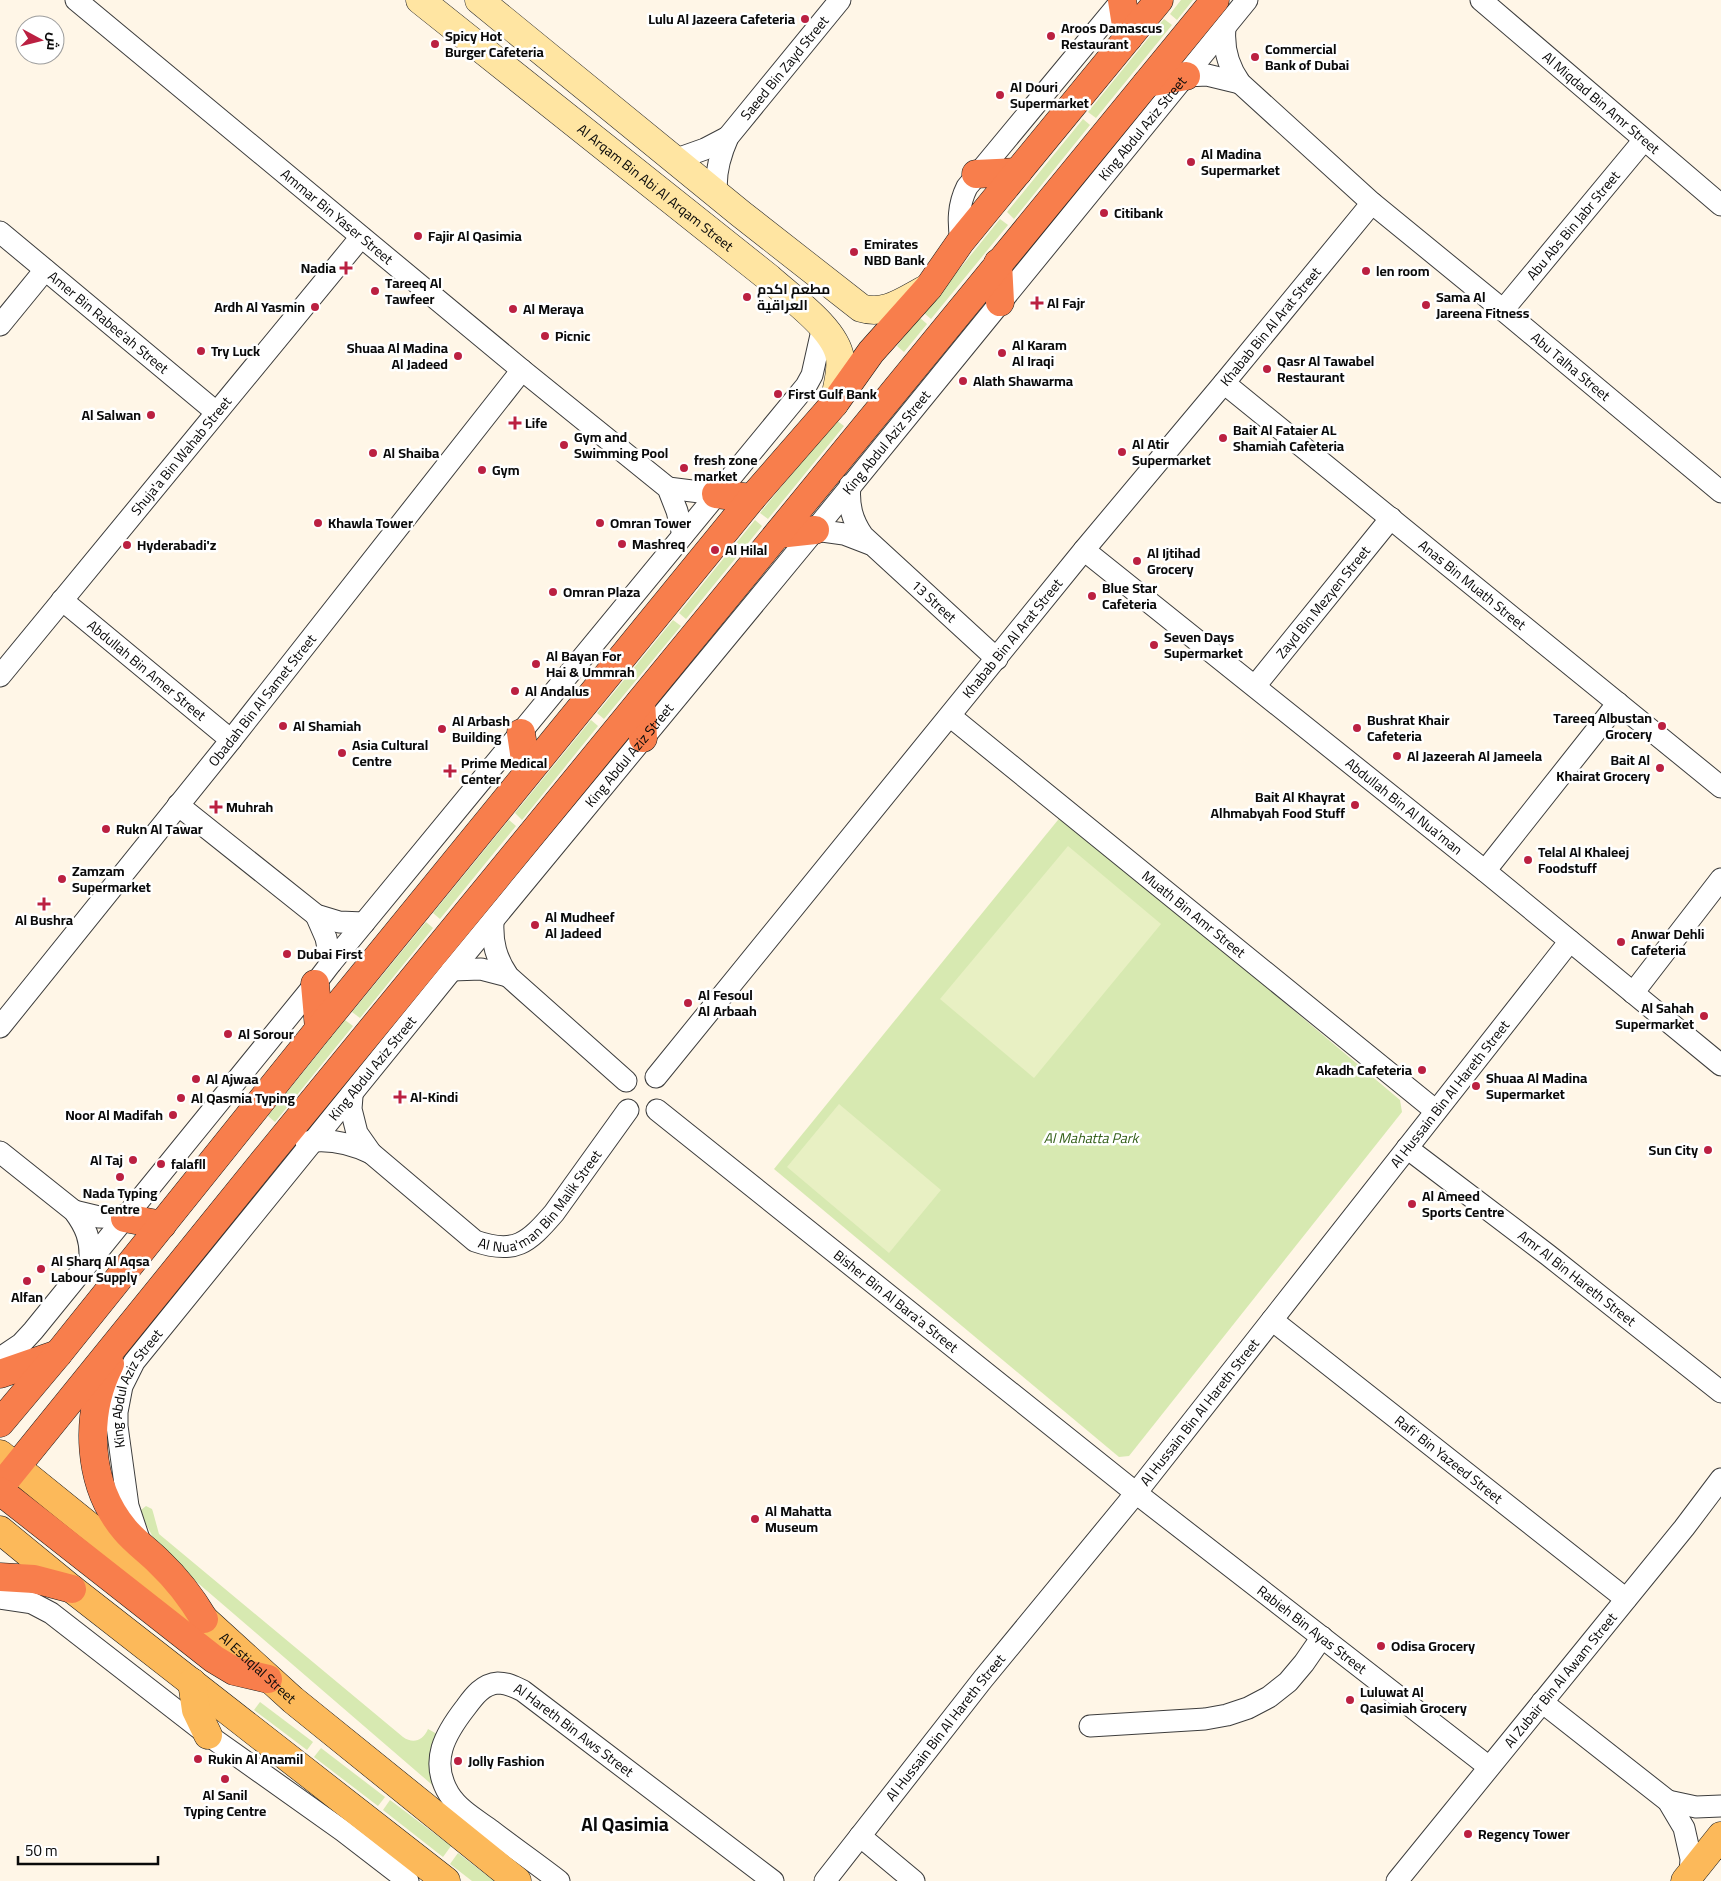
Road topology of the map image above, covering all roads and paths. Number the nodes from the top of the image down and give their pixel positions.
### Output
1 (76, 0) edge
2 (420, 0) edge
3 (479, 0) edge
4 (1122, 0) edge
5 (1159, 0) edge
6 (1215, 0) edge
7 (1247, 0) edge
8 (1481, 0) edge
9 (832, 3) edge
10 (1225, 28) junction
11 (1128, 38) junction
12 (1186, 76) junction
13 (1147, 83) junction
14 (1240, 83) junction
15 (728, 137) junction
16 (1644, 140) junction
17 (674, 160) junction
18 (1018, 172) junction
19 (976, 174) junction
20 (717, 195) junction
21 (1372, 203) junction
22 (1721, 205) edge
23 (0, 232) edge
24 (361, 237) junction
25 (961, 241) junction
26 (998, 263) junction
27 (45, 270) junction
28 (769, 278) junction
29 (832, 284) junction
30 (929, 287) junction
31 (1000, 302) junction
32 (1503, 310) junction
33 (0, 325) edge
34 (823, 326) junction
35 (522, 370) junction
36 (1224, 384) junction
37 (834, 404) junction
38 (216, 412) junction
39 (850, 485) junction
40 (668, 488) junction
41 (1721, 492) edge
42 (716, 494) junction
43 (752, 498) junction
44 (1391, 518) junction
45 (815, 530) junction
46 (778, 534) junction
47 (683, 535) junction
48 (870, 544) junction
49 (1084, 550) junction
50 (62, 600) junction
51 (997, 659) junction
52 (0, 676) edge
53 (1255, 686) junction
54 (641, 701) junction
55 (1618, 703) junction
56 (950, 716) junction
57 (521, 733) junction
58 (643, 738) junction
59 (231, 740) junction
60 (527, 773) junction
61 (1721, 787) edge
62 (178, 805) junction
63 (1485, 871) junction
64 (1721, 878) edge
65 (316, 915) junction
66 (493, 922) junction
67 (364, 924) junction
68 (1570, 941) junction
69 (331, 962) junction
70 (452, 970) junction
71 (508, 976) junction
72 (315, 984) junction
73 (1633, 993) junction
74 (0, 1027) edge
75 (319, 1029) junction
76 (1721, 1065) edge
77 (656, 1077) junction
78 (626, 1080) junction
79 (352, 1096) junction
80 (628, 1110) junction
81 (657, 1110) junction
82 (1436, 1111) junction
83 (314, 1141) junction
84 (1407, 1148) junction
85 (0, 1152) edge
86 (371, 1153) junction
87 (268, 1156) junction
88 (74, 1211) junction
89 (124, 1218) junction
90 (162, 1224) junction
91 (90, 1260) junction
92 (1272, 1320) junction
93 (124, 1335) junction
94 (58, 1354) junction
95 (0, 1358) edge
96 (0, 1374) edge
97 (1721, 1392) edge
98 (0, 1423) edge
99 (4, 1469) edge
100 (1721, 1479) edge
101 (0, 1491) edge
102 (1136, 1493) junction
103 (0, 1530) edge
104 (142, 1546) junction
105 (0, 1577) edge
106 (72, 1589) junction
107 (0, 1598) edge
108 (1626, 1599) junction
109 (204, 1619) junction
110 (1322, 1637) junction
111 (268, 1679) junction
112 (192, 1682) junction
113 (1542, 1702) junction
114 (1090, 1726) dead end
115 (208, 1735) junction
116 (1489, 1767) junction
117 (1668, 1801) junction
118 (1721, 1806) edge
119 (860, 1836) junction
120 (1721, 1836) edge
121 (1687, 1878) edge
122 (408, 1881) edge
123 (446, 1881) edge
124 (517, 1881) edge
125 (560, 1881) edge
126 (773, 1881) edge
127 (826, 1881) edge
128 (914, 1881) edge
129 (1397, 1881) edge

1 - 24 street, Ammar Bin Yaser Street
2 - 28 street, Al Arqam Bin Abi Al Arqam Street
3 - 17 street
4 - 11 highway
4 - 19 street
5 - 11 highway
6 - 13 highway, King Abdul Aziz Street
7 - 10 street, King Abdul Aziz Street
8 - 16 street, Al Miqdad Bin Amr Street
9 - 15 street, Saeed Bin Zayd Street
10 - 12 street, King Abdul Aziz Street
10 - 14 street, Abu Talha Street
11 - 18 highway
12 - 13 highway
12 - 14 street, Abu Talha Street
12 - 31 street, King Abdul Aziz Street
13 - 26 highway, King Abdul Aziz Street
14 - 21 street, Abu Talha Street
15 - 17 street, Saeed Bin Zayd Street
15 - 20 street, Saeed Bin Zayd Street
16 - 22 street, Al Miqdad Bin Amr Street
16 - 32 street, Abu Abs Bin Jabr Street
17 - 20 street
18 - 19 highway
18 - 25 highway
19 - 25 street
20 - 29 street
21 - 32 street, Abu Talha Street
21 - 36 street, Khabab Bin Al Arat Street
23 - 27 street, Amer Bin Rabee'ah Street
24 - 35 street, Ammar Bin Yaser Street
24 - 38 street, Shuja'a Bin Wahab Street
25 - 30 highway
26 - 31 highway
26 - 46 highway, King Abdul Aziz Street
27 - 33 street
27 - 38 street, Amer Bin Rabee'ah Street
28 - 29 street
28 - 34 street, Al Arqam Bin Abi Al Arqam Street
29 - 30 street
30 - 37 highway
31 - 39 street, King Abdul Aziz Street
32 - 41 street, Abu Talha Street
34 - 37 street, Al Arqam Bin Abi Al Arqam Street
34 - 42 street
35 - 40 street, Ammar Bin Yaser Street
35 - 59 street, Obadah Bin Al Samet Street
36 - 44 street, Anas Bin Muath Street
36 - 49 street, Khabab Bin Al Arat Street
37 - 43 highway
38 - 50 street, Shuja'a Bin Wahab Street
39 - 45 street, King Abdul Aziz Street
39 - 48 street, 13 Street
40 - 42 street
40 - 47 street, Ammar Bin Yaser Street
42 - 43 highway
42 - 47 street
43 - 60 highway
44 - 53 street, Zayd Bin Mezyen Street
44 - 55 street, Anas Bin Muath Street
45 - 46 highway
45 - 48 street, 13 Street
45 - 58 street, King Abdul Aziz Street
46 - 54 highway, King Abdul Aziz Street
47 - 57 street
48 - 51 street, 13 Street
49 - 51 street, Khabab Bin Al Arat Street
49 - 53 street, Abdullah Bin Al Nua'man
50 - 52 street, Shuja'a Bin Wahab Street
50 - 59 street, Abdullah Bin Amer Street
51 - 56 street, Khabab Bin Al Arat Street
53 - 63 street, Abdullah Bin Al Nua'man
54 - 58 highway
54 - 87 highway, King Abdul Aziz Street
55 - 61 street, Anas Bin Muath Street
55 - 63 street
56 - 77 street, Khabab Bin Al Arat Street
56 - 82 street, Muath Bin Amr Street
57 - 60 highway
57 - 67 street
58 - 66 street, King Abdul Aziz Street
59 - 62 street, Obadah Bin Al Samet Street
60 - 75 highway
62 - 65 street
62 - 74 street, Obadah Bin Al Samet Street
63 - 68 street, Abdullah Bin Al Nua'man
64 - 73 street
65 - 67 street
65 - 69 street
66 - 70 street, King Abdul Aziz Street
66 - 71 street
67 - 69 street
68 - 73 street, Abdullah Bin Al Nua'man
68 - 82 street, Al Hussain Bin Al Hareth Street
69 - 72 street
70 - 71 street
70 - 79 street, King Abdul Aziz Street
71 - 78 street
72 - 75 highway
72 - 89 street
73 - 76 street, Abdullah Bin Al Nua'man
75 - 90 highway
77 - 78 street
77 - 81 street
78 - 80 street
79 - 83 street, King Abdul Aziz Street
79 - 86 street, Al Nua'man Bin Malik Street
80 - 81 street
80 - 86 street, Al Nua'man Bin Malik Street
81 - 102 street, Bisher Bin Al Bara'a Street
82 - 84 street, Al Hussain Bin Al Hareth Street
83 - 86 street, Al Nua'man Bin Malik Street
83 - 87 street, Al Nua'man Bin Malik Street
83 - 104 street, King Abdul Aziz Street
84 - 92 street, Al Hussain Bin Al Hareth Street
84 - 97 street, Amr Al Bin Hareth Street
85 - 88 street
87 - 93 highway, King Abdul Aziz Street
88 - 89 street
88 - 91 street
89 - 90 highway
89 - 91 street
90 - 94 highway
91 - 95 street
92 - 102 street, Al Hussain Bin Al Hareth Street
92 - 108 street, Rafi' Bin Yazeed Street
93 - 99 highway, King Abdul Aziz Street
93 - 104 highway
94 - 96 highway
94 - 98 highway
99 - 109 main road, Al Estiqlal Street
100 - 108 street, Al Zubair Bin Al Awam Street
101 - 111 highway
102 - 110 street, Rabieh Bin Ayas Street
102 - 119 street, Al Hussain Bin Al Hareth Street
103 - 106 main road
104 - 109 highway
105 - 106 highway
106 - 112 main road
107 - 115 street
108 - 113 street, Al Zubair Bin Al Awam Street
109 - 111 main road, Al Estiqlal Street
110 - 114 street
110 - 116 street, Rabieh Bin Ayas Street
111 - 124 main road, Al Estiqlal Street
112 - 115 main road
112 - 123 main road
113 - 116 street, Al Zubair Bin Al Awam Street
113 - 117 street
115 - 122 street
116 - 129 street, Al Zubair Bin Al Awam Street
117 - 118 street
117 - 121 street
119 - 127 street, Al Hussain Bin Al Hareth Street
119 - 128 street
120 - 121 main road
125 - 126 street, Al Hareth Bin Aws Street

